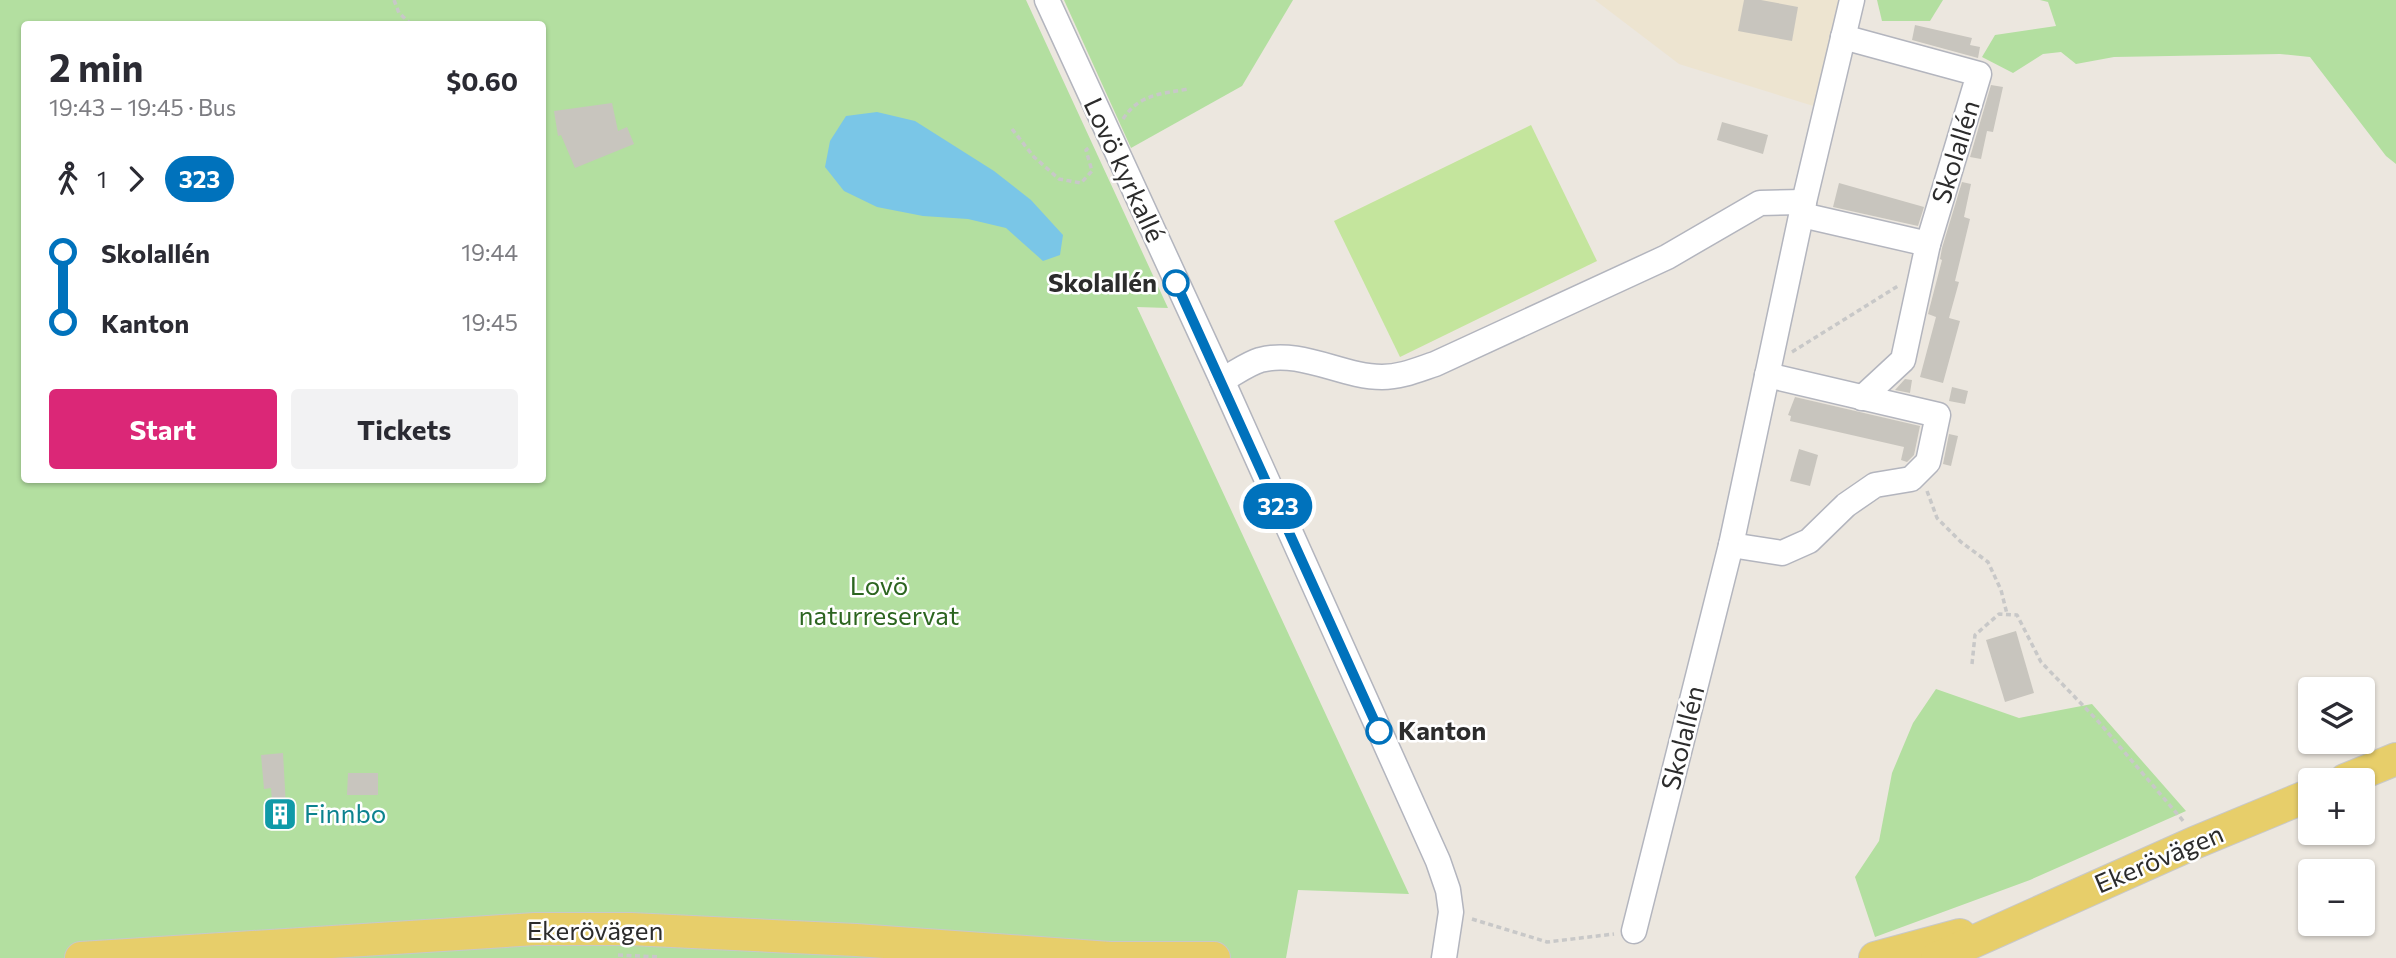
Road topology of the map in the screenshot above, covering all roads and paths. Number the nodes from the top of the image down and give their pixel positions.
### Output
1 (394, 0) edge
2 (1047, 0) edge
3 (1852, 0) edge
4 (408, 21) edge
5 (1843, 37) junction
6 (1188, 89) dead end
7 (1012, 129) dead end
8 (1107, 134) junction
9 (1803, 209) junction
10 (1928, 244) junction
11 (1921, 272) junction
12 (1768, 371) junction
13 (1222, 380) junction
14 (1863, 398) junction
15 (1920, 471) junction
16 (1731, 545) junction
17 (2007, 614) junction
18 (1972, 664) dead end
19 (2396, 760) edge
20 (2375, 768) edge
21 (2298, 800) edge
22 (2194, 843) junction
23 (1451, 912) junction
24 (2009, 924) junction
25 (1634, 931) joint
26 (618, 955) dead end
27 (670, 957) edge
28 (81, 958) edge
29 (1110, 958) edge
30 (1214, 958) edge
31 (1444, 958) edge
32 (1875, 958) edge
33 (1937, 958) edge

1 - 4 path
2 - 8 street, Lovö kyrkallé
3 - 5 street, Skolallén
5 - 9 street, Skolallén
5 - 10 street, Skolallén
6 - 8 path
7 - 8 path
8 - 13 street, Lovö kyrkallé
9 - 10 street
9 - 12 street, Skolallén
9 - 13 street
10 - 11 street, Skolallén
11 - 12 path
11 - 14 street, Skolallén
12 - 14 street
12 - 16 street, Skolallén
13 - 23 street, Lovö kyrkallé
14 - 15 street
15 - 16 street
15 - 17 path
16 - 25 street, Skolallén
17 - 18 path
17 - 22 path
19 - 20 main road
21 - 22 main road, Ekerövägen
22 - 24 main road, Ekerövägen
23 - 25 path
23 - 31 street, Lovö kyrkallé
24 - 32 main road, Ekerövägen
24 - 33 main road, Ekerövägen
26 - 27 path
28 - 29 main road, Ekerövägen
29 - 30 main road, Ekerövägen

